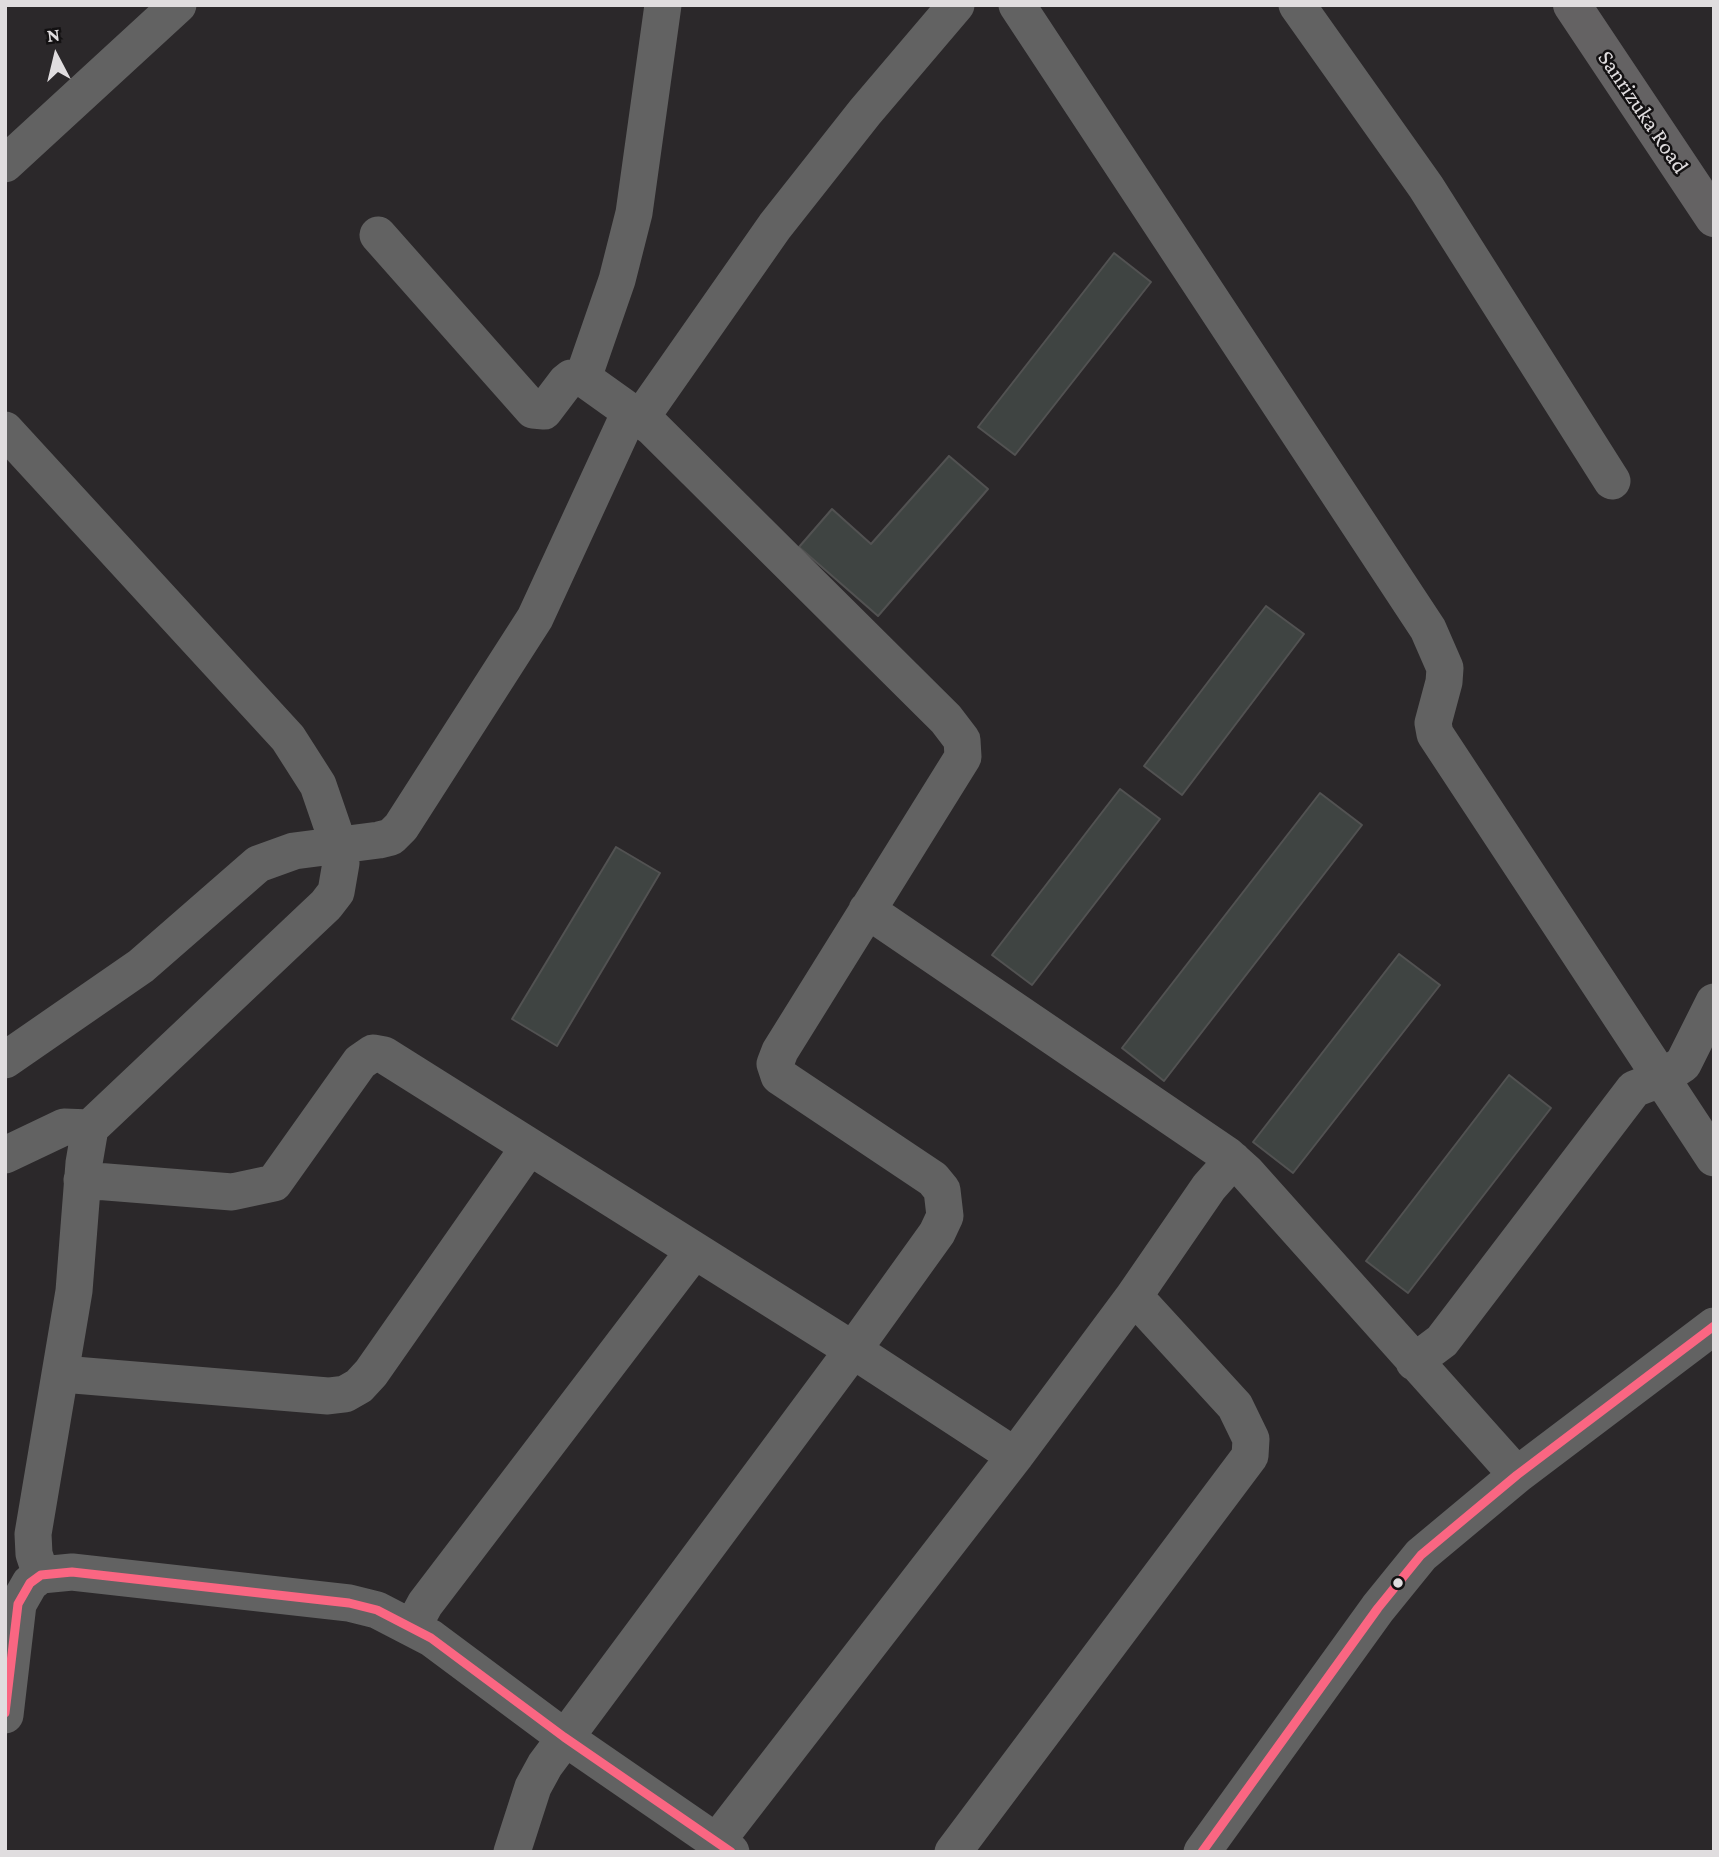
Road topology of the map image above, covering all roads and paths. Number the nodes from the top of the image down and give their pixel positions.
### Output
1 (178, 5) edge
2 (663, 5) edge
3 (956, 5) edge
4 (1017, 5) edge
5 (1297, 5) edge
6 (1573, 5) edge
7 (5, 164) edge
8 (1714, 218) edge
9 (378, 235) dead end
10 (583, 378) junction
11 (635, 415) junction
12 (5, 430) edge
13 (1612, 481) dead end
14 (339, 846) junction
15 (867, 911) junction
16 (1714, 1002) edge
17 (5, 1060) edge
18 (1660, 1079) junction
19 (90, 1128) junction
20 (530, 1147) junction
21 (5, 1155) edge
22 (1714, 1158) edge
23 (1233, 1160) junction
24 (82, 1180) junction
25 (694, 1251) junction
26 (1134, 1296) junction
27 (1714, 1326) edge
28 (853, 1350) junction
29 (1414, 1362) junction
30 (62, 1374) junction
31 (1015, 1456) junction
32 (1517, 1475) junction
33 (41, 1575) junction
34 (412, 1628) junction
35 (5, 1715) edge
36 (564, 1737) junction
37 (724, 1846) edge
38 (512, 1852) edge
39 (953, 1852) edge
40 (1202, 1852) edge

1 - 7 street
2 - 10 street
3 - 11 street
4 - 18 street
5 - 13 street
6 - 8 main road, Sanrizuka Road
9 - 10 street
10 - 11 street
11 - 14 street
11 - 15 street
12 - 14 street
14 - 17 street
14 - 19 street
15 - 23 street
15 - 28 street
16 - 18 street
18 - 22 street
18 - 29 street
19 - 21 street
19 - 24 street
20 - 24 street
20 - 25 street
20 - 30 street
23 - 26 street
23 - 29 street
24 - 30 street
25 - 28 street
25 - 34 street
26 - 31 street
26 - 39 street
27 - 32 street
28 - 31 street
28 - 36 street
29 - 32 street
30 - 33 street
31 - 37 street
32 - 40 street
33 - 34 street
33 - 35 street
34 - 36 street
36 - 37 street
36 - 38 street

